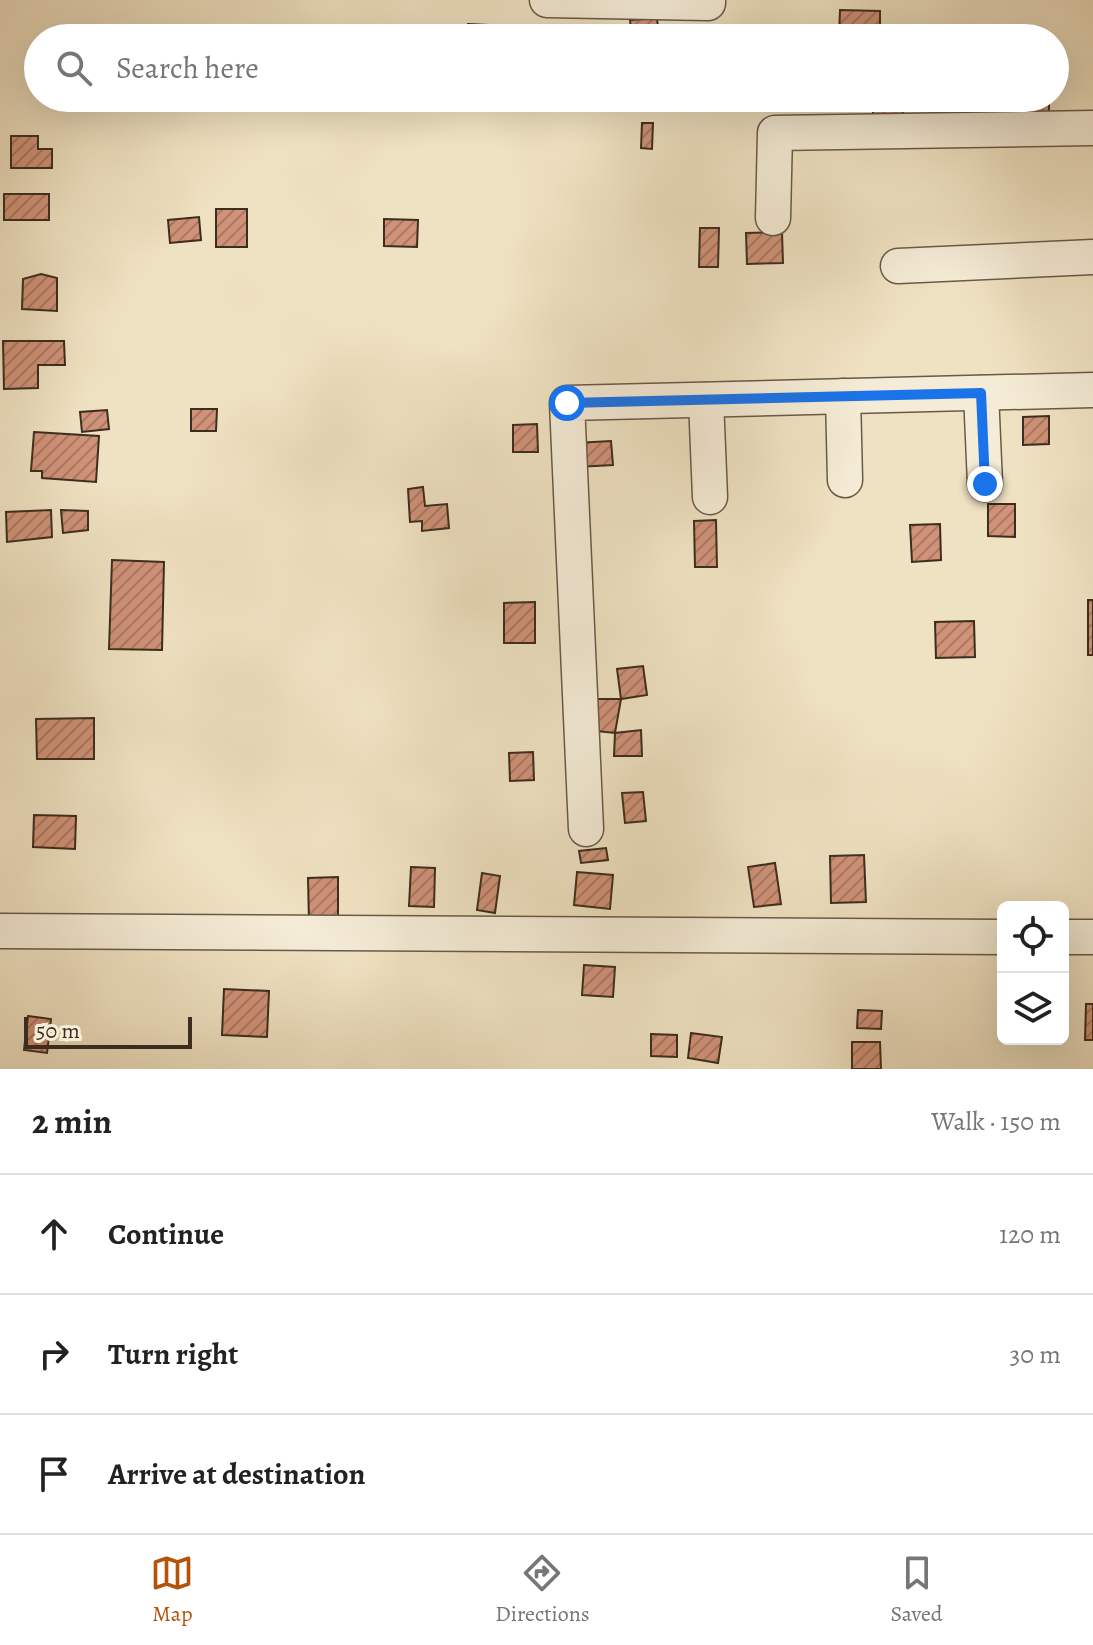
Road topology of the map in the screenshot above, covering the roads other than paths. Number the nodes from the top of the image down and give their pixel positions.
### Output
1 (547, 0) edge
2 (708, 0) edge
3 (1093, 128) edge
4 (773, 218) dead end
5 (1093, 257) edge
6 (898, 266) dead end
7 (1093, 390) edge
8 (981, 393) junction
9 (843, 396) junction
10 (706, 400) junction
11 (845, 480) dead end
12 (985, 484) dead end
13 (710, 497) dead end
14 (586, 829) dead end
15 (0, 931) edge
16 (997, 937) edge
17 (1069, 937) edge
18 (1093, 937) edge

1 - 2 street
3 - 4 street
5 - 6 street
7 - 8 street
8 - 9 street
8 - 12 street
9 - 10 street
9 - 11 street
10 - 13 street
10 - 14 street
15 - 16 street
17 - 18 street

